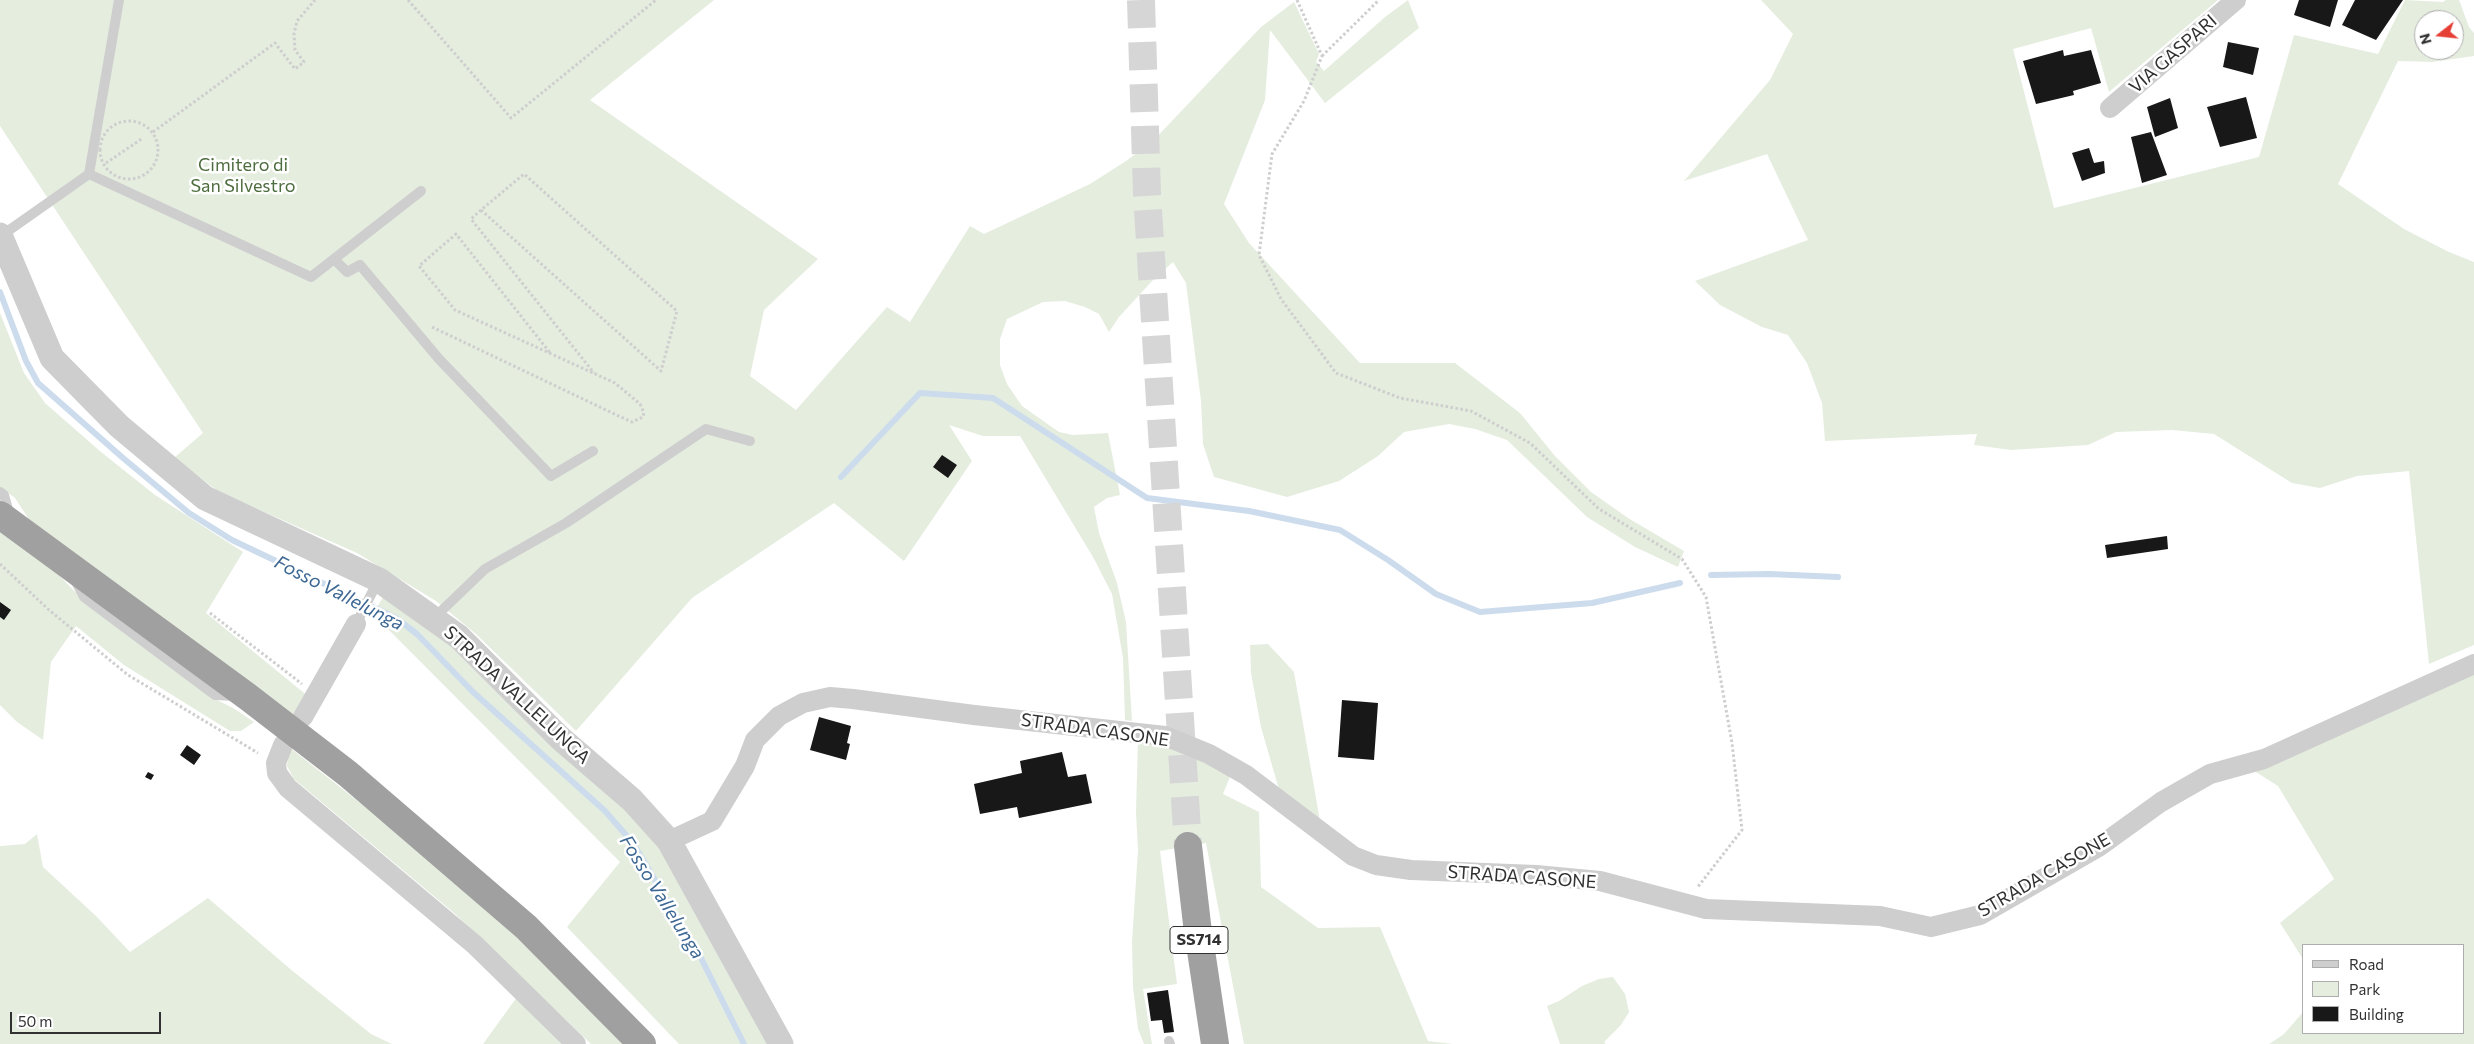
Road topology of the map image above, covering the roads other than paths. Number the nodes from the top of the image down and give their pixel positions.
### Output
1 (119, 0) edge
2 (2236, 0) edge
3 (2110, 108) dead end
4 (89, 174) junction
5 (422, 191) dead end
6 (0, 235) edge
7 (334, 259) junction
8 (750, 441) dead end
9 (593, 451) dead end
10 (0, 492) edge
11 (6, 519) edge
12 (379, 580) junction
13 (433, 619) junction
14 (356, 624) joint
15 (2474, 664) edge
16 (303, 717) dead end
17 (283, 745) dead end
18 (669, 841) junction
19 (1188, 846) tunnel mouth
20 (576, 1044) edge
21 (642, 1044) edge
22 (781, 1044) edge
23 (1215, 1044) edge

1 - 4 lane
2 - 3 street, VIA GASPARI
4 - 6 lane
4 - 7 lane
5 - 7 lane
6 - 12 street, STRADA VALLELUNGA
7 - 9 lane
8 - 13 lane
10 - 11 lane
11 - 21 highway
12 - 13 street, STRADA VALLELUNGA
12 - 14 lane
13 - 18 street, STRADA VALLELUNGA
14 - 16 street
15 - 18 street, STRADA CASONE
17 - 20 street
18 - 22 street, STRADA VALLELUNGA
19 - 23 highway, SS714

